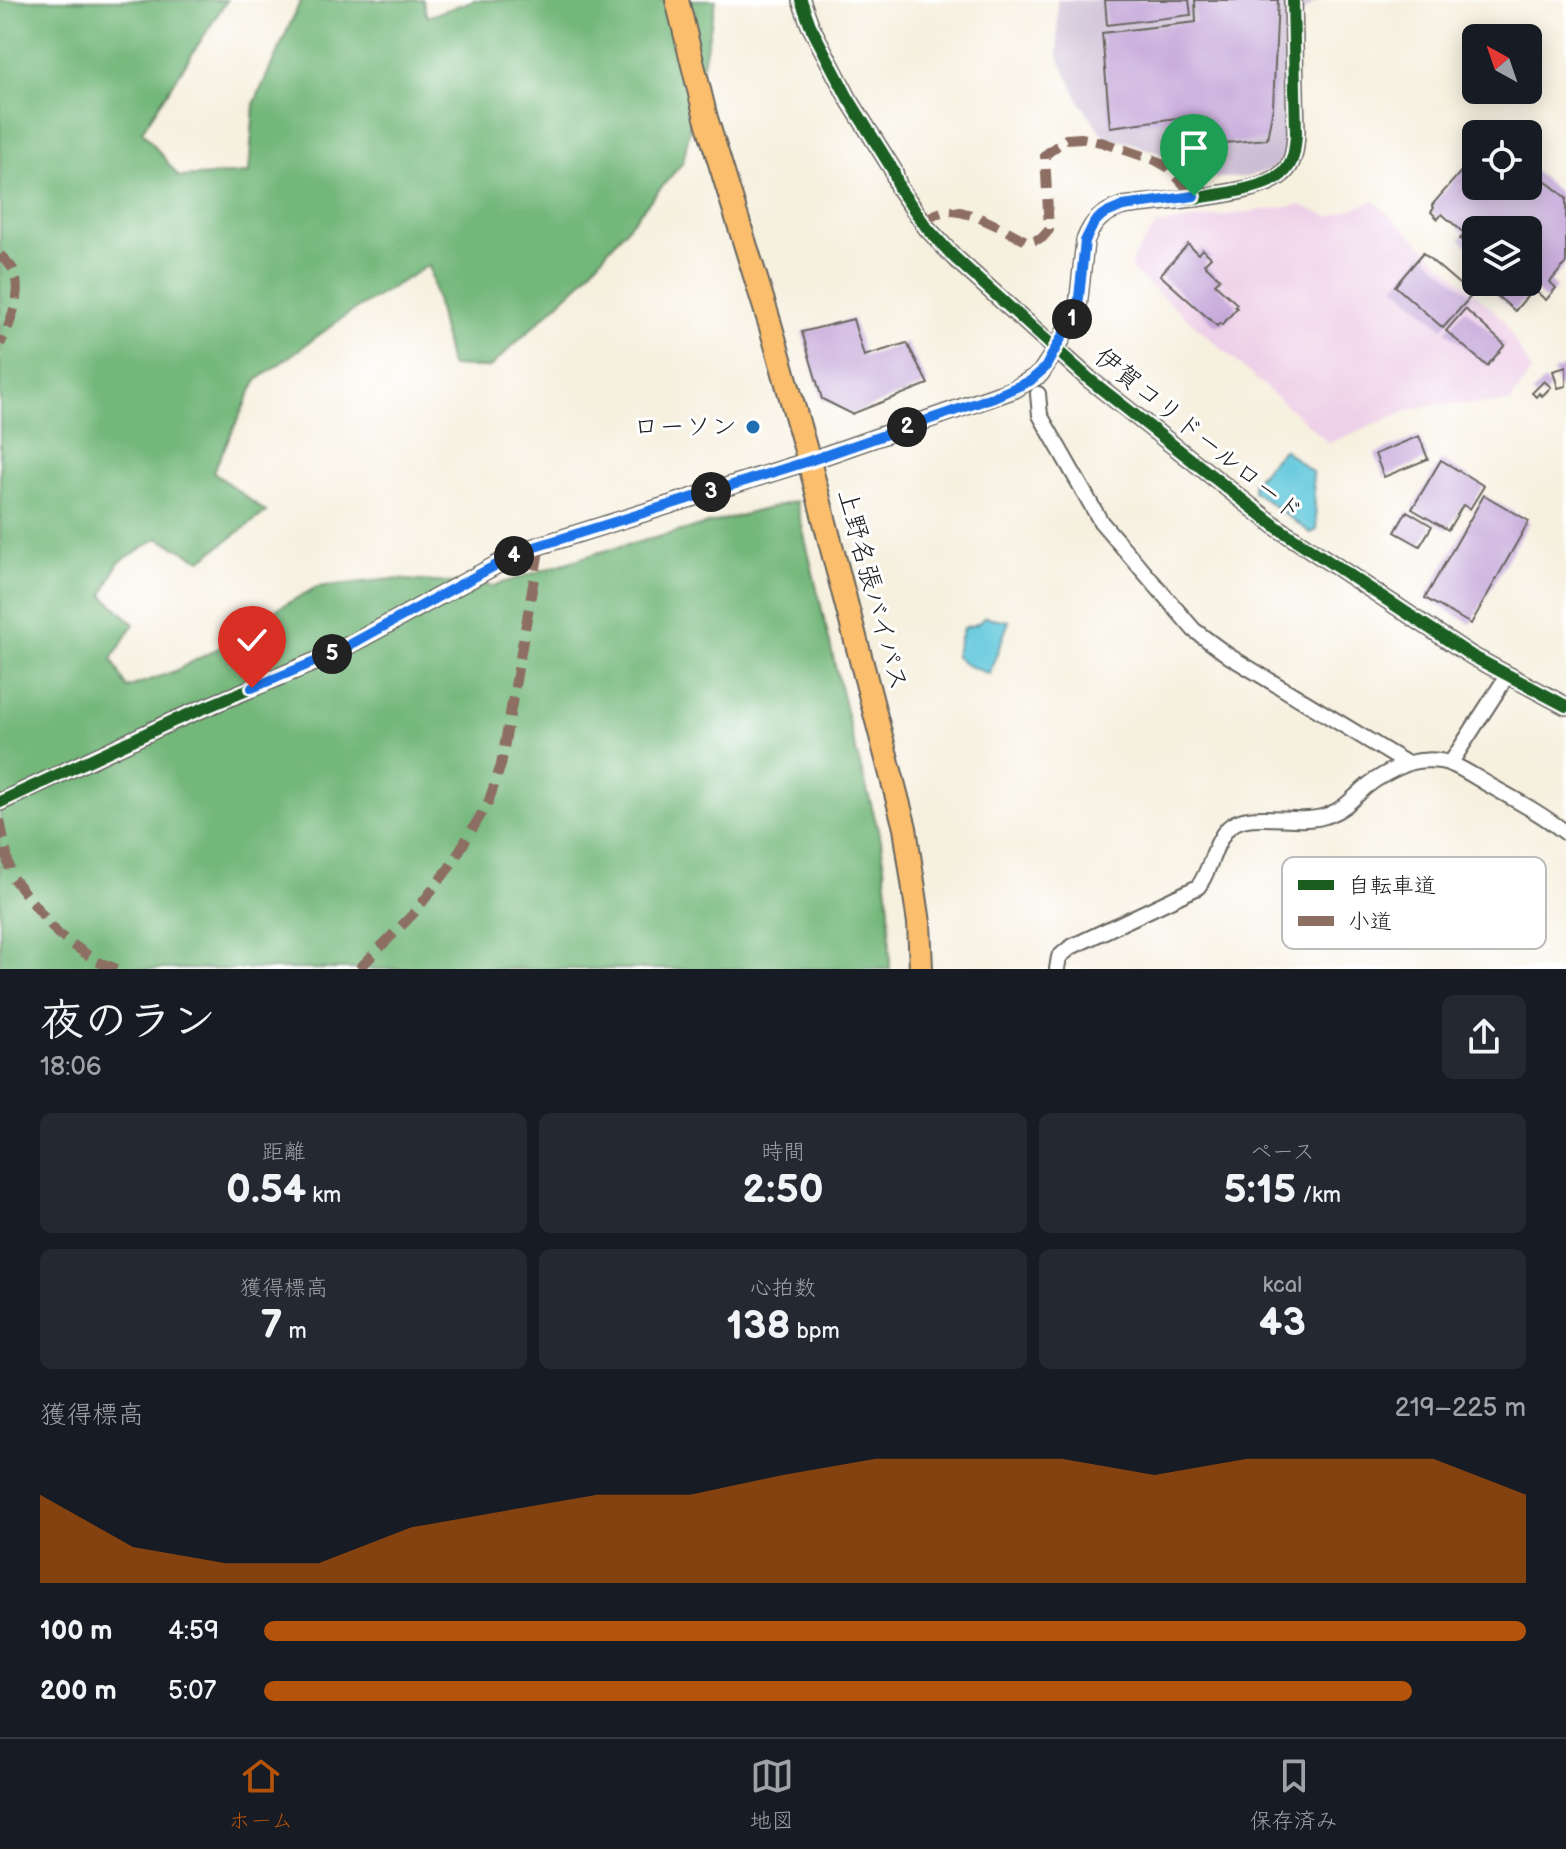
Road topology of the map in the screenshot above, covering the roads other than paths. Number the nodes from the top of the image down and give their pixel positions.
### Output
1 (677, 0) edge
2 (801, 0) edge
3 (1293, 0) edge
4 (1057, 348) junction
5 (1038, 394) dead end
6 (809, 461) junction
7 (1507, 676) junction
8 (1566, 706) edge
9 (1406, 763) junction
10 (1450, 764) junction
11 (0, 802) edge
12 (1566, 833) edge
13 (921, 969) edge
14 (1057, 969) edge

1 - 6 highway, 上野名張バイパス
2 - 4 street
3 - 4 street
4 - 6 street, 伊賀コリドールロード
4 - 7 street, 伊賀コリドールロード
5 - 9 street
6 - 11 street, 伊賀コリドールロード
6 - 13 highway, 上野名張バイパス
7 - 8 street, 伊賀コリドールロード
7 - 10 street
9 - 10 street
9 - 14 street
10 - 12 street

